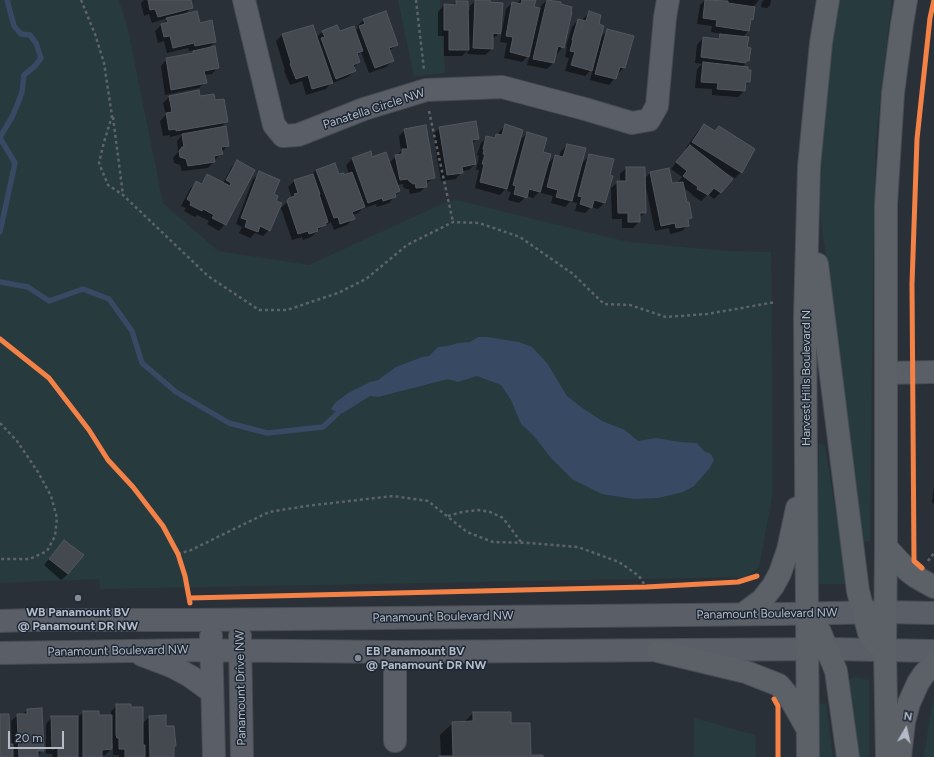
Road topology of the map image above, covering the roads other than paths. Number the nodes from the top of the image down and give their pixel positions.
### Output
1 (244, 0) edge
2 (668, 0) edge
3 (828, 0) edge
4 (906, 0) edge
5 (809, 200) junction
6 (886, 372) junction
7 (934, 372) edge
8 (806, 463) junction
9 (886, 547) junction
10 (934, 587) edge
11 (864, 612) junction
12 (885, 612) junction
13 (934, 613) edge
14 (743, 614) junction
15 (806, 614) junction
16 (239, 619) junction
17 (210, 620) junction
18 (0, 621) edge
19 (211, 650) junction
20 (240, 650) junction
21 (818, 650) junction
22 (885, 650) junction
23 (130, 651) junction
24 (658, 651) junction
25 (934, 651) edge
26 (396, 652) junction
27 (0, 653) edge
28 (934, 664) edge
29 (212, 692) junction
30 (808, 729) junction
31 (395, 741) dead end
32 (214, 757) edge
33 (242, 757) edge
34 (808, 757) edge
35 (848, 757) edge
36 (887, 757) edge
37 (900, 757) edge

1 - 2 street, Panatella Circle NW
3 - 5 main road, Harvest Hills Boulevard N
4 - 6 main road
5 - 8 main road, Harvest Hills Boulevard N
5 - 11 main road
6 - 7 street
6 - 9 main road
8 - 14 main road
8 - 15 main road, Harvest Hills Boulevard N
9 - 10 main road
9 - 12 main road
11 - 12 street, Panamount Boulevard NW
11 - 15 street, Panamount Boulevard NW
11 - 22 main road
12 - 13 street, Panamount Boulevard NW
12 - 22 main road
14 - 15 street, Panamount Boulevard NW
14 - 16 street, Panamount Boulevard NW
15 - 21 main road, Harvest Hills Boulevard N
16 - 17 street, Panamount Boulevard NW
16 - 20 street, Panamount Drive NW
17 - 18 street, Panamount Boulevard NW
17 - 19 street
19 - 20 street, Panamount Boulevard NW
19 - 23 street, Panamount Boulevard NW
19 - 29 street
20 - 26 street, Panamount Boulevard NW
20 - 33 street, Panamount Drive NW
21 - 22 street, Panamount Boulevard NW
21 - 24 street, Panamount Boulevard NW
21 - 30 main road, Harvest Hills Boulevard N
21 - 35 main road
22 - 25 street, Panamount Boulevard NW
22 - 36 main road
23 - 27 street, Panamount Boulevard NW
23 - 29 street
24 - 26 street, Panamount Boulevard NW
24 - 30 main road
26 - 31 street
28 - 37 main road
29 - 32 street
30 - 34 main road, Harvest Hills Boulevard N

